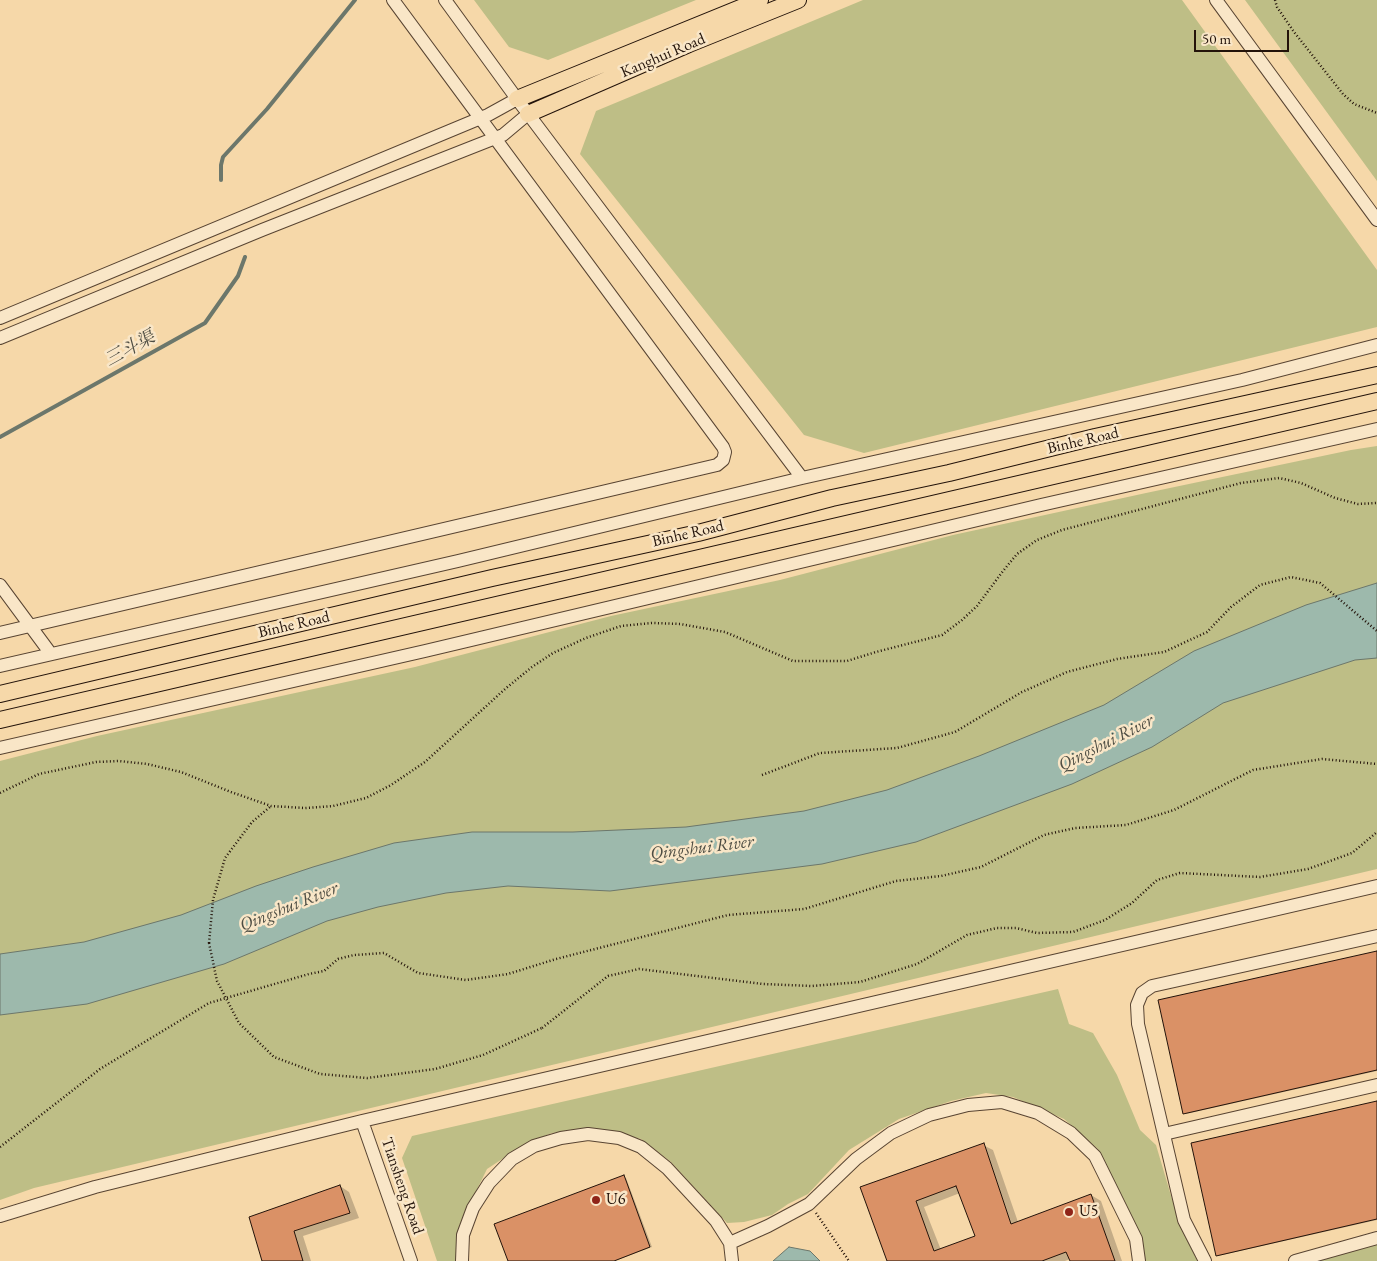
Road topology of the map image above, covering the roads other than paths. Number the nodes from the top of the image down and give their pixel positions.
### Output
1 (393, 0) edge
2 (445, 0) edge
3 (760, 0) edge
4 (798, 0) edge
5 (1216, 0) edge
6 (517, 99) junction
7 (528, 114) junction
8 (480, 118) junction
9 (494, 138) junction
10 (1377, 220) edge
11 (0, 318) edge
12 (0, 338) edge
13 (1377, 345) edge
14 (1377, 375) edge
15 (1377, 401) edge
16 (1377, 429) edge
17 (802, 478) junction
18 (0, 585) edge
19 (30, 625) junction
20 (0, 633) edge
21 (52, 654) junction
22 (0, 666) edge
23 (0, 694) edge
24 (0, 720) edge
25 (0, 748) edge
26 (1377, 886) edge
27 (1377, 936) edge
28 (1377, 1085) edge
29 (362, 1121) junction
30 (1164, 1134) junction
31 (0, 1216) edge
32 (1377, 1238) edge
33 (730, 1243) junction
34 (412, 1261) edge
35 (462, 1261) edge
36 (732, 1261) edge
37 (1139, 1261) edge
38 (1205, 1261) edge
39 (1294, 1261) edge

1 - 8 street
2 - 6 street
3 - 6 main road, Kanghui Road
4 - 7 main road, Kanghui Road
5 - 10 street
6 - 7 street
6 - 8 street
7 - 9 street
7 - 17 street
8 - 9 street
8 - 11 street
9 - 12 street
9 - 19 street
13 - 17 street
14 - 23 main road, Binhe Road
15 - 24 main road, Binhe Road
16 - 25 street
17 - 21 street
18 - 19 street
19 - 20 street
19 - 21 street
21 - 22 street
26 - 29 street
27 - 30 street
28 - 30 street
29 - 31 street
29 - 34 street, Tiansheng Road
30 - 38 street
32 - 39 street
33 - 35 street
33 - 36 street
33 - 37 street

